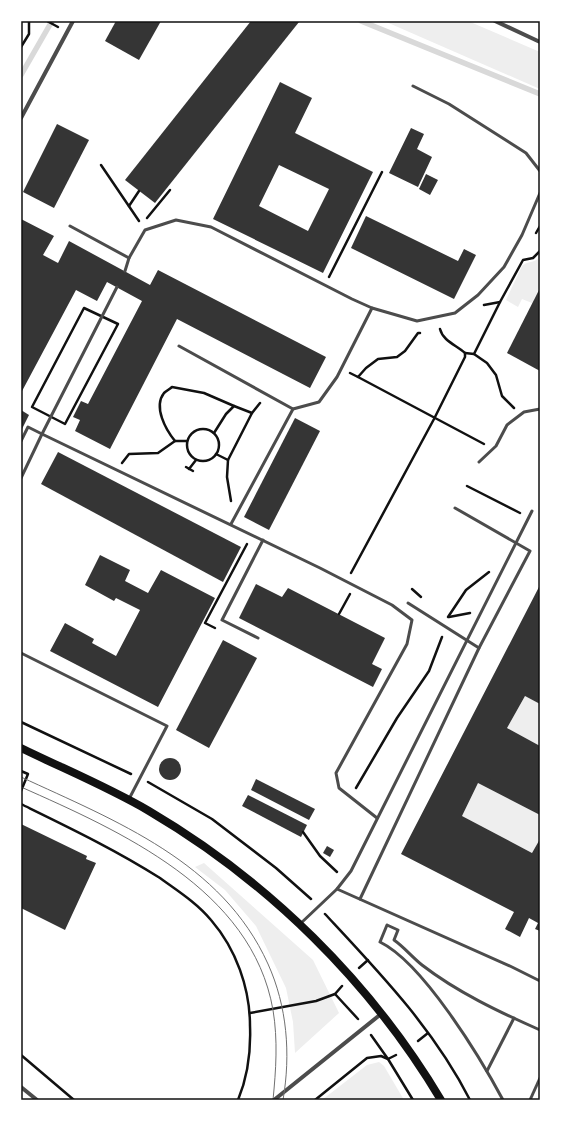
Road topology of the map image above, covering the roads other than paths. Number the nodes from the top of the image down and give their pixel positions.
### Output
1 (73, 21) edge
2 (495, 21) edge
3 (540, 42) edge
4 (413, 86) dead end
5 (21, 118) edge
6 (540, 171) edge
7 (540, 193) edge
8 (70, 226) dead end
9 (129, 258) junction
10 (125, 271) dead end
11 (116, 287) dead end
12 (372, 308) junction
13 (180, 346) dead end
14 (293, 409) junction
15 (540, 409) edge
16 (42, 434) junction
17 (21, 441) edge
18 (479, 462) dead end
19 (21, 478) edge
20 (455, 508) dead end
21 (532, 511) dead end
22 (232, 524) junction
23 (263, 540) junction
24 (408, 603) dead end
25 (258, 638) dead end
26 (479, 648) junction
27 (21, 653) edge
28 (21, 748) edge
29 (129, 800) junction
30 (377, 818) junction
31 (337, 889) junction
32 (360, 899) junction
33 (300, 924) junction
34 (540, 981) edge
35 (382, 1013) junction
36 (514, 1018) junction
37 (540, 1030) edge
38 (487, 1071) junction
39 (540, 1078) edge
40 (21, 1087) edge
41 (37, 1100) edge
42 (274, 1100) edge
43 (441, 1100) edge
44 (503, 1100) edge
45 (530, 1100) edge

1 - 5 street
2 - 3 street
4 - 6 lane
7 - 12 lane
8 - 9 lane
9 - 10 lane
9 - 12 lane
11 - 16 lane
12 - 14 lane
13 - 14 lane
14 - 22 lane
15 - 18 lane
16 - 17 lane
16 - 19 lane
16 - 22 lane
20 - 26 lane
21 - 30 lane
22 - 23 lane
23 - 25 lane
23 - 30 lane
24 - 26 lane
26 - 32 lane
27 - 29 lane
28 - 29 main road
29 - 33 main road
30 - 31 lane
31 - 32 lane
31 - 33 lane
32 - 34 lane
33 - 35 main road
35 - 42 street
35 - 43 main road
36 - 37 lane
36 - 38 lane
36 - 38 lane
38 - 44 lane
39 - 45 lane
40 - 41 street

